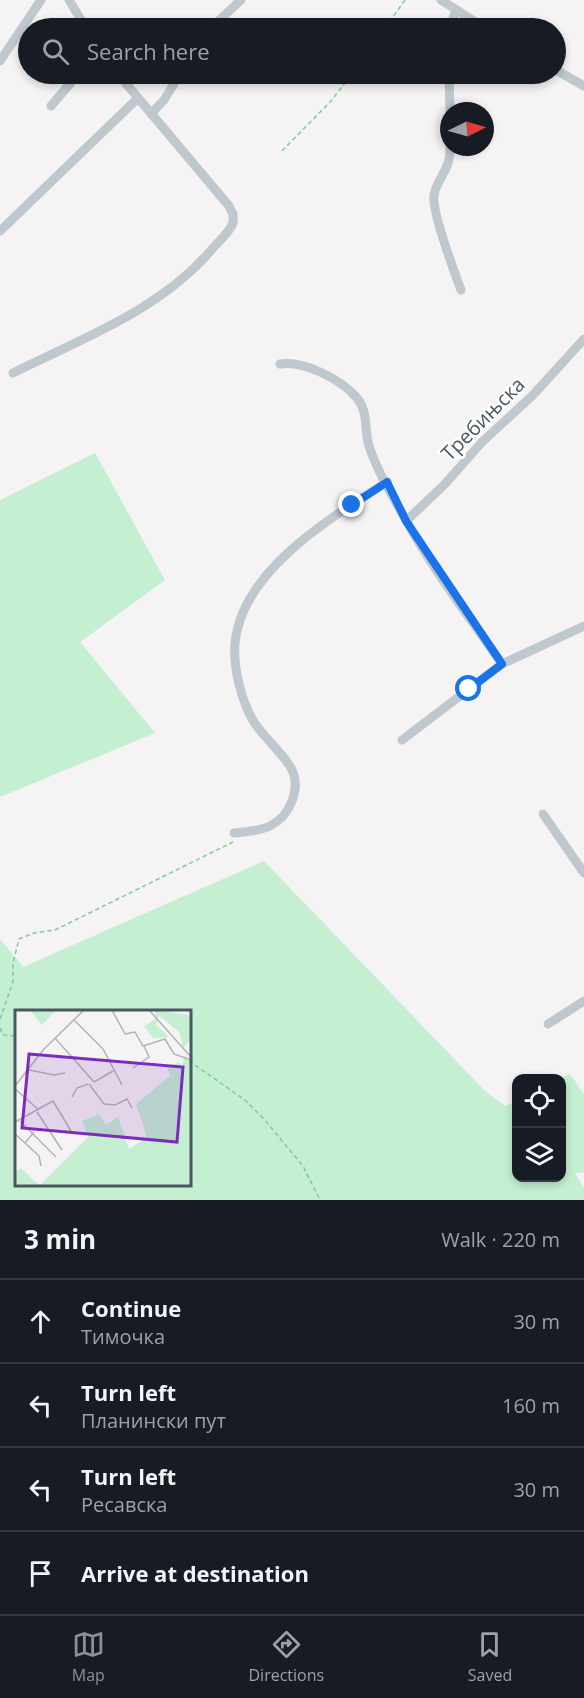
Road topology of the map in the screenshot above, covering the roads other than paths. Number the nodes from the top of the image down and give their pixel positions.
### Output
1 (41, 0) edge
2 (69, 0) edge
3 (241, 0) edge
4 (441, 0) edge
5 (456, 11) junction
6 (29, 18) edge
7 (80, 18) edge
8 (222, 18) edge
9 (453, 18) edge
10 (468, 18) edge
11 (18, 34) edge
12 (0, 61) edge
13 (566, 76) edge
14 (70, 84) edge
15 (126, 84) edge
16 (174, 84) edge
17 (449, 84) edge
18 (584, 86) edge
19 (137, 99) junction
20 (450, 102) edge
21 (51, 106) dead end
22 (151, 114) junction
23 (449, 156) edge
24 (0, 231) edge
25 (460, 290) dead end
26 (584, 339) edge
27 (280, 364) dead end
28 (13, 373) dead end
29 (387, 482) junction
30 (406, 521) junction
31 (584, 626) edge
32 (502, 664) junction
33 (402, 740) dead end
34 (543, 814) dead end
35 (234, 833) road end
36 (584, 873) edge
37 (584, 1001) edge
38 (548, 1024) dead end

1 - 6 street
2 - 7 street
3 - 8 street
4 - 5 street
5 - 9 street
5 - 10 street
11 - 12 street
13 - 18 street
14 - 21 street
15 - 19 street
16 - 22 street
17 - 20 street
19 - 22 street
19 - 24 street
22 - 28 street
23 - 25 street
26 - 30 street, Требињска
27 - 29 street
29 - 30 street
29 - 35 street
30 - 32 street
31 - 32 street
32 - 33 street
34 - 36 street
37 - 38 street

